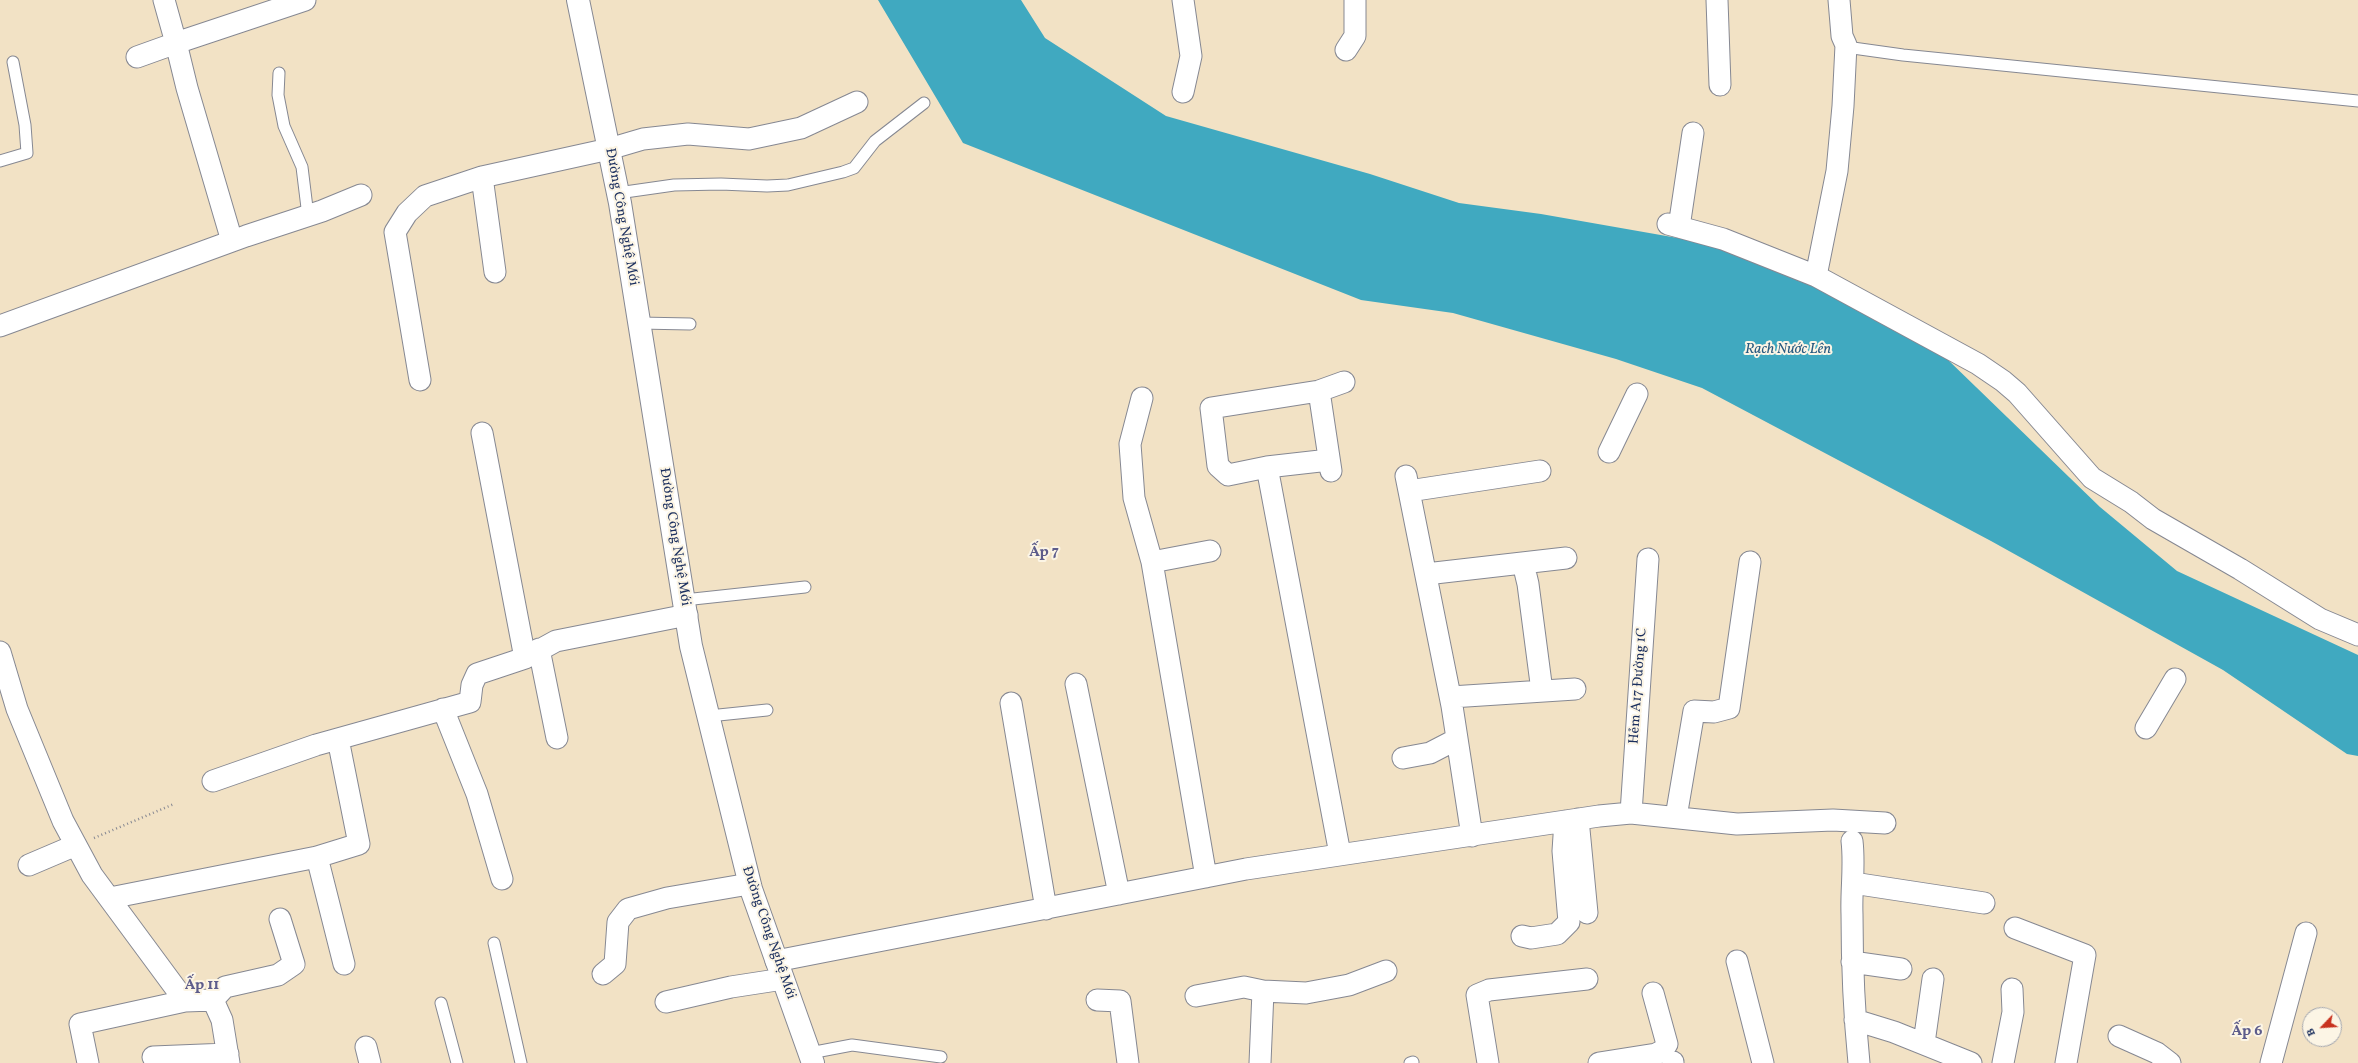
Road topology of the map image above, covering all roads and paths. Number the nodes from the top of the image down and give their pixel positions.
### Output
1 (164, 0) edge
2 (305, 0) edge
3 (578, 0) edge
4 (1183, 0) edge
5 (1355, 0) edge
6 (1717, 0) edge
7 (1839, 0) edge
8 (176, 43) junction
9 (1846, 45) junction
10 (1346, 50) dead end
11 (137, 57) dead end
12 (13, 62) dead end
13 (279, 73) dead end
14 (1720, 86) dead end
15 (1183, 92) dead end
16 (2358, 101) edge
17 (856, 102) dead end
18 (924, 103) dead end
19 (1693, 133) dead end
20 (608, 149) junction
21 (0, 161) edge
22 (482, 177) junction
23 (618, 193) junction
24 (361, 195) dead end
25 (308, 216) junction
26 (232, 241) junction
27 (495, 272) dead end
28 (1816, 276) junction
29 (639, 323) junction
30 (690, 324) dead end
31 (0, 326) edge
32 (420, 380) dead end
33 (1344, 382) dead end
34 (1319, 391) junction
35 (1637, 394) dead end
36 (1142, 398) dead end
37 (482, 433) dead end
38 (1609, 452) dead end
39 (1267, 467) junction
40 (1540, 471) dead end
41 (1210, 551) dead end
42 (1566, 558) dead end
43 (1648, 559) dead end
44 (1152, 562) junction
45 (1750, 562) dead end
46 (1523, 563) junction
47 (1426, 574) junction
48 (805, 587) dead end
49 (685, 608) junction
50 (2358, 635) edge
51 (0, 652) edge
52 (532, 653) junction
53 (2172, 683) dead end
54 (1076, 684) dead end
55 (1575, 689) dead end
56 (1542, 691) junction
57 (1451, 697) junction
58 (1010, 702) dead end
59 (443, 709) junction
60 (767, 710) dead end
61 (709, 716) junction
62 (2151, 721) dead end
63 (556, 738) dead end
64 (338, 739) junction
65 (1457, 739) junction
66 (1403, 758) dead end
67 (213, 780) dead end
68 (174, 804) dead end
69 (1631, 813) junction
70 (1676, 817) junction
71 (1572, 820) junction
72 (1885, 823) dead end
73 (1472, 836) junction
74 (1852, 841) dead end
75 (76, 845) junction
76 (1340, 854) junction
77 (317, 857) junction
78 (29, 865) dead end
79 (1206, 877) junction
80 (502, 879) dead end
81 (1853, 883) junction
82 (750, 884) junction
83 (1119, 894) junction
84 (110, 898) junction
85 (1984, 903) dead end
86 (1046, 909) junction
87 (1587, 913) dead end
88 (280, 919) dead end
89 (2015, 928) dead end
90 (2306, 933) dead end
91 (1522, 936) dead end
92 (494, 943) dead end
93 (1737, 960) dead end
94 (1852, 962) junction
95 (344, 964) dead end
96 (1901, 969) dead end
97 (780, 970) junction
98 (1386, 972) dead end
99 (604, 974) dead end
100 (1587, 979) dead end
101 (1933, 979) dead end
102 (2012, 989) dead end
103 (1263, 991) junction
104 (1653, 993) dead end
105 (1196, 996) dead end
106 (185, 1000) junction
107 (213, 1000) junction
108 (1097, 1000) dead end
109 (666, 1002) dead end
110 (441, 1003) dead end
111 (1855, 1020) junction
112 (2119, 1036) dead end
113 (1924, 1043) junction
114 (153, 1057) dead end
115 (941, 1057) dead end
116 (812, 1058) edge
117 (1944, 1058) edge
118 (228, 1059) edge
119 (88, 1063) edge
120 (457, 1063) edge
121 (521, 1063) edge
122 (1128, 1063) edge
123 (1260, 1063) edge
124 (1488, 1063) edge
125 (1599, 1063) edge
126 (1763, 1063) edge
127 (1859, 1063) edge
128 (1971, 1063) edge
129 (2003, 1063) edge
130 (2066, 1063) edge
131 (2170, 1063) edge
132 (2271, 1063) edge

1 - 8 street
2 - 8 street
3 - 20 street, Đường Công Nghệ Mới
4 - 15 street
5 - 10 street
6 - 14 street
7 - 9 street
8 - 11 street
8 - 26 street
9 - 16 lane
9 - 28 street
12 - 21 lane
13 - 25 lane
17 - 20 street
18 - 23 lane
19 - 28 street
20 - 22 street
20 - 23 street, Đường Công Nghệ Mới
22 - 27 street
22 - 32 street
23 - 29 street, Đường Công Nghệ Mới
24 - 25 street
25 - 26 street
26 - 31 street
28 - 50 street
29 - 30 lane
29 - 49 street, Đường Công Nghệ Mới
33 - 34 street
34 - 39 street
34 - 39 street
35 - 38 street
36 - 44 street
37 - 52 street
39 - 76 street
40 - 47 street
41 - 44 street
42 - 46 street
43 - 69 street, Hẻm A17 Đường 1C
44 - 79 street
45 - 70 street
46 - 47 street
46 - 56 street
47 - 57 street
48 - 49 lane
49 - 52 street
49 - 61 street, Đường Công Nghệ Mới
51 - 75 street
52 - 59 street
52 - 63 street
53 - 62 street
54 - 83 street
55 - 56 street
56 - 57 street
57 - 65 street
58 - 86 street
59 - 64 street
59 - 80 street
60 - 61 lane
61 - 82 street, Đường Công Nghệ Mới
64 - 67 street
64 - 77 street
65 - 66 street
65 - 73 street
68 - 75 path
69 - 70 street
69 - 71 street
70 - 72 street
71 - 73 street
71 - 87 street
71 - 91 street
73 - 76 street
74 - 81 street
75 - 78 street
75 - 84 street
76 - 79 street
77 - 84 street
77 - 95 street
79 - 83 street
81 - 85 street
81 - 94 street
82 - 97 street, Đường Công Nghệ Mới
82 - 99 street
83 - 86 street
84 - 106 street
86 - 97 street
88 - 107 street
89 - 130 street
90 - 132 street
92 - 121 lane
93 - 126 street
94 - 96 street
94 - 111 street
97 - 109 street
97 - 116 street, Đường Công Nghệ Mới
98 - 103 street
100 - 124 street
101 - 113 street
102 - 129 street
103 - 105 street
103 - 123 street
104 - 125 street
106 - 107 street
106 - 119 street
107 - 118 street
108 - 122 street
110 - 120 lane
111 - 113 street
111 - 127 street
112 - 131 street
113 - 117 street
114 - 118 street
115 - 116 lane
117 - 128 street

